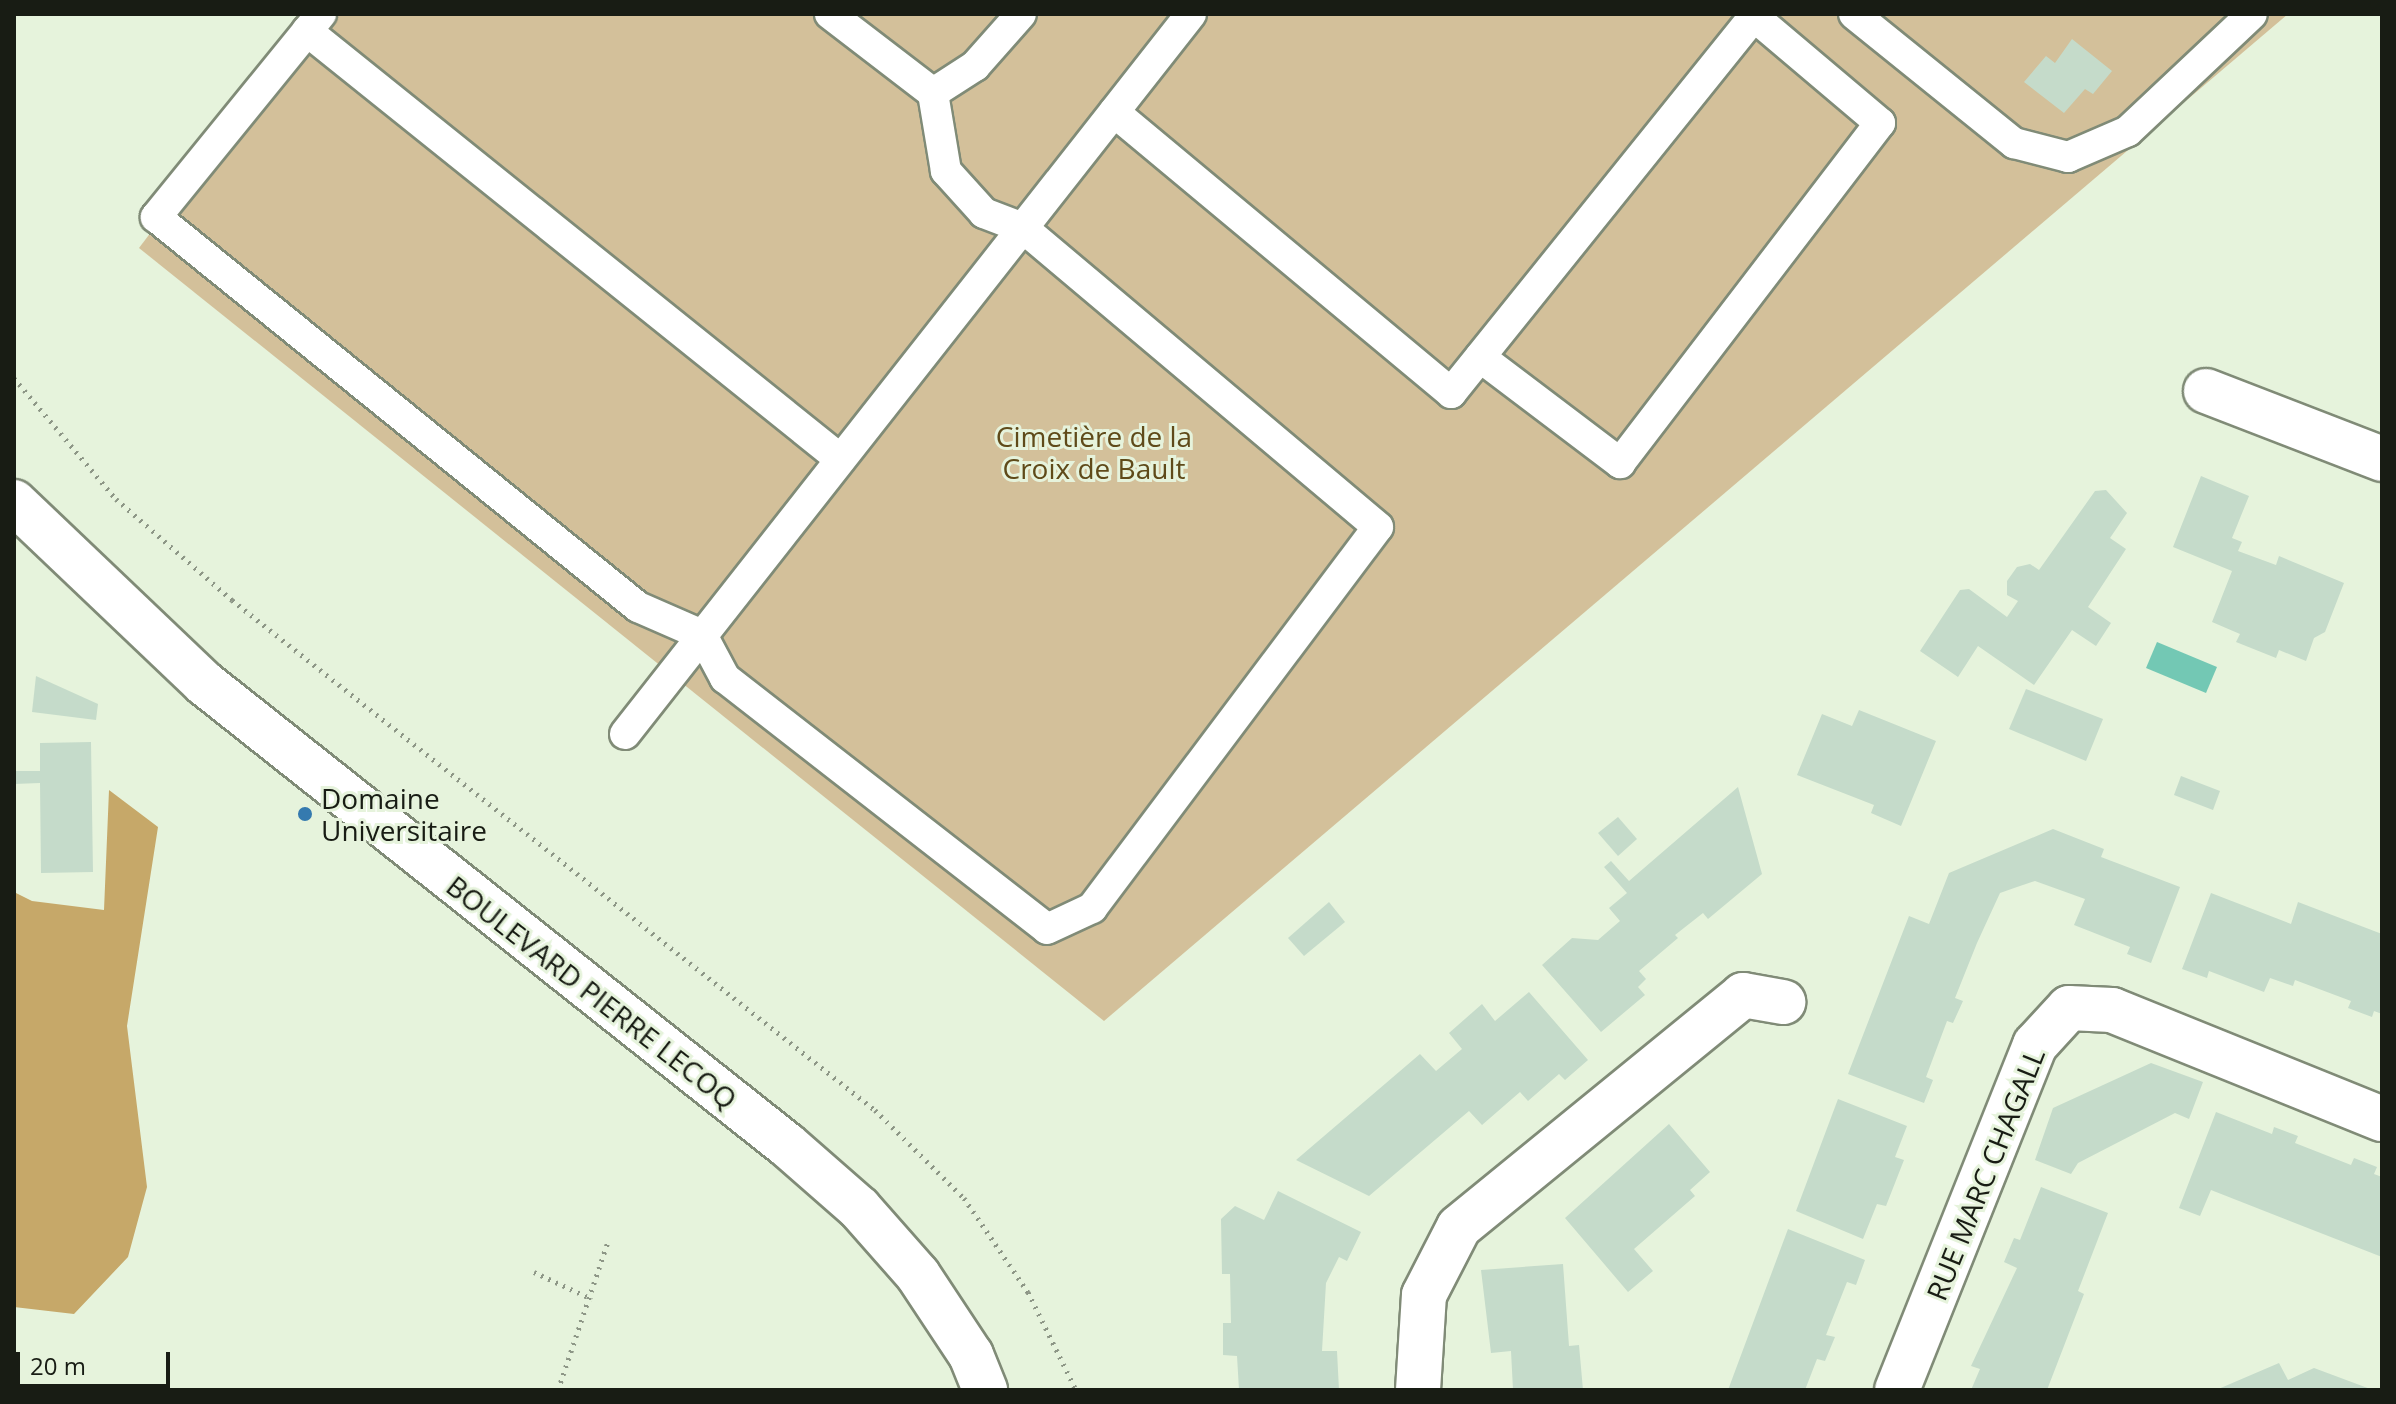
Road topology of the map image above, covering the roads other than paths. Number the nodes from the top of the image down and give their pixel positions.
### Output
1 (830, 14) edge
2 (1021, 14) edge
3 (1191, 14) edge
4 (1854, 14) edge
5 (2252, 14) edge
6 (1753, 15) edge
7 (314, 22) edge
8 (933, 93) junction
9 (1114, 112) junction
10 (1023, 228) junction
11 (1480, 357) junction
12 (2206, 391) dead end
13 (840, 459) junction
14 (2382, 459) edge
15 (14, 502) edge
16 (702, 635) junction
17 (625, 734) dead end
18 (1783, 1002) dead end
19 (2382, 1119) edge
20 (985, 1390) edge
21 (1418, 1390) edge
22 (1897, 1390) edge

1 - 8 lane
2 - 8 lane
3 - 9 lane
4 - 5 lane
6 - 11 lane
6 - 11 lane
7 - 13 lane
7 - 16 lane
8 - 10 lane
9 - 10 lane
9 - 11 lane
10 - 13 lane
10 - 16 lane
12 - 14 street
13 - 16 lane
15 - 20 street, BOULEVARD PIERRE LECOQ
16 - 17 lane
18 - 21 street
19 - 22 street, RUE MARC CHAGALL

